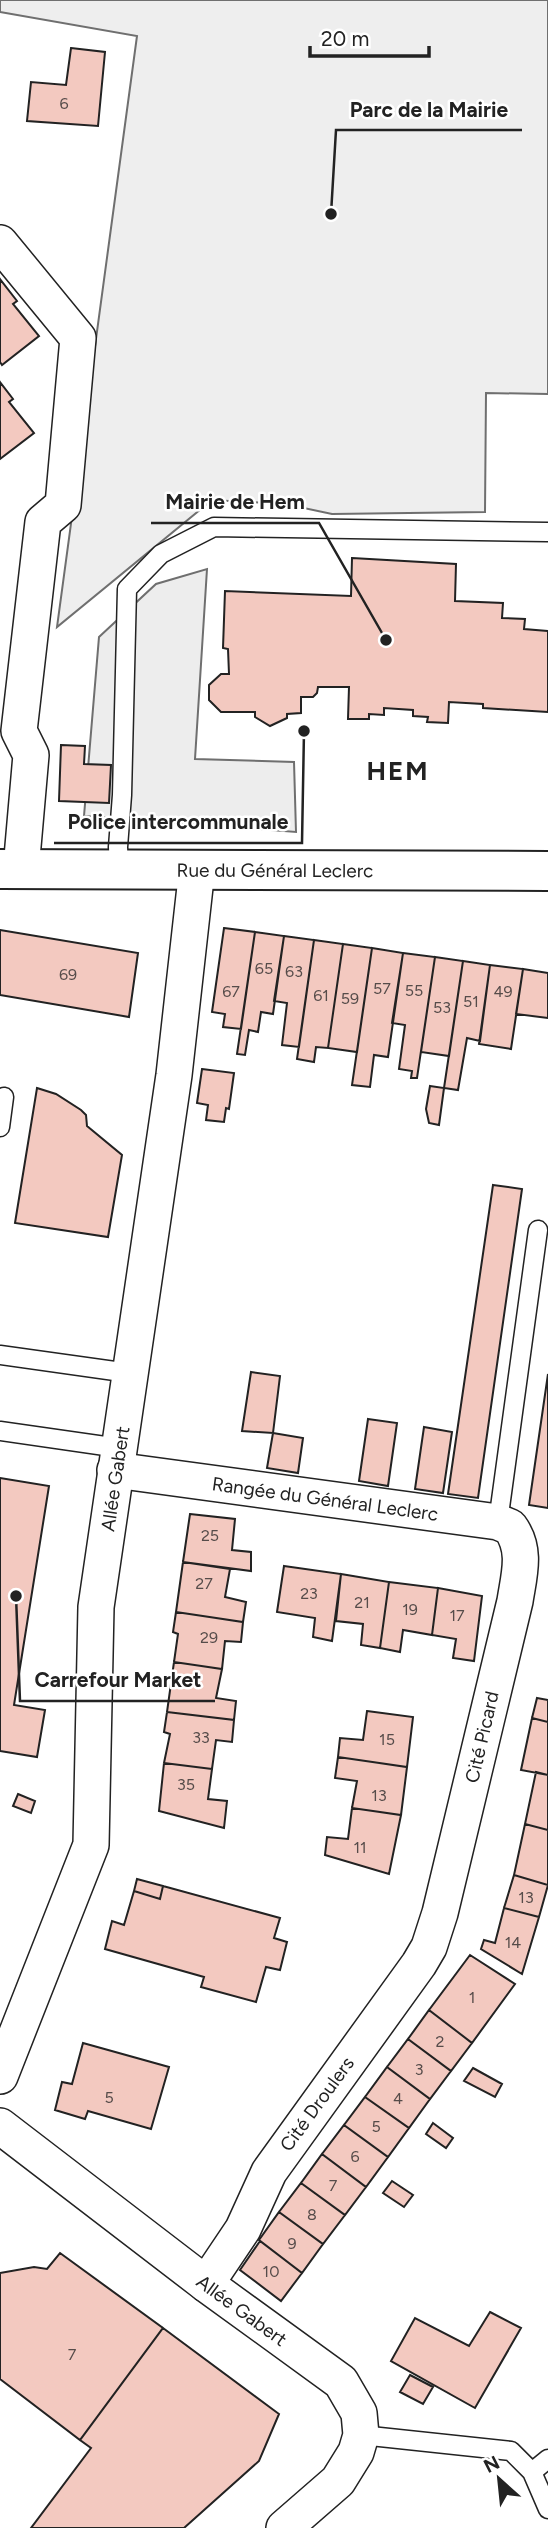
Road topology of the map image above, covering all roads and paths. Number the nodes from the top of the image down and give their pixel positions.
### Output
1 (0, 243) edge
2 (548, 532) edge
3 (119, 868) junction
4 (10, 869) edge
5 (197, 869) junction
6 (548, 871) edge
7 (4, 1097) dead end
8 (0, 1127) edge
9 (538, 1230) dead end
10 (0, 1355) edge
11 (129, 1373) junction
12 (0, 1431) edge
13 (117, 1459) junction
14 (509, 1534) junction
15 (436, 1928) joint
16 (0, 2076) edge
17 (0, 2126) edge
18 (206, 2284) junction
19 (361, 2435) junction
20 (548, 2459) edge
21 (532, 2472) junction
22 (548, 2509) edge
23 (284, 2528) edge

1 - 4 street
2 - 3 lane
3 - 4 street, Rue du Général Leclerc
3 - 5 street, Rue du Général Leclerc
5 - 6 street, Rue du Général Leclerc
5 - 11 street, Allée Gabert
7 - 8 lane
9 - 14 lane
10 - 11 lane
11 - 13 street, Allée Gabert
12 - 13 lane
13 - 14 street, Rangée du Général Leclerc
13 - 16 street, Allée Gabert
14 - 15 street, Cité Picard
15 - 18 street, Cité Droulers
17 - 18 street, Allée Gabert
18 - 19 street, Allée Gabert
19 - 21 lane
19 - 23 street
20 - 21 lane
21 - 22 lane

